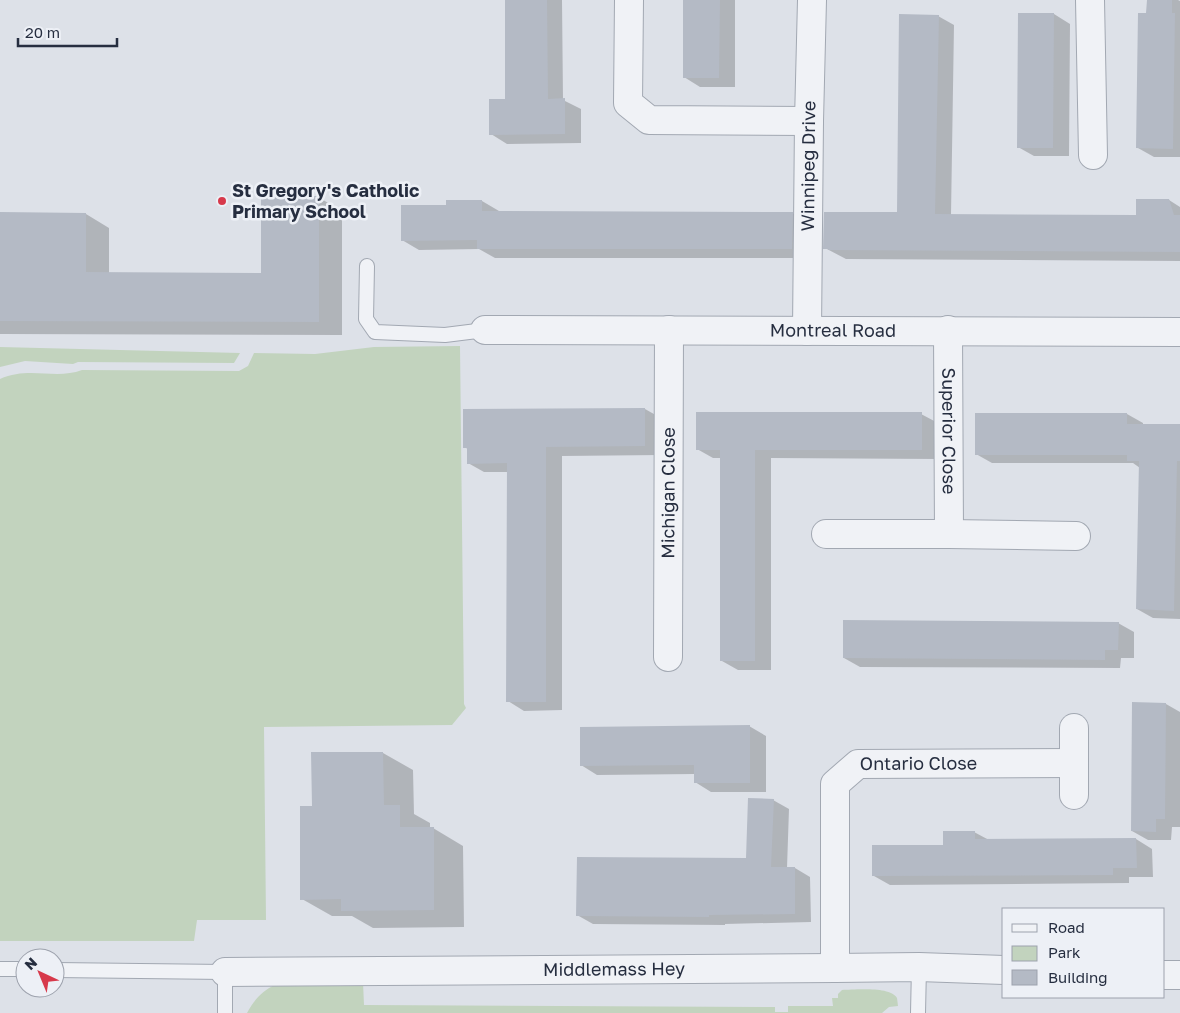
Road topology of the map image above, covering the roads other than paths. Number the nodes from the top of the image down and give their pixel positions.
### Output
1 (629, 0) edge
2 (812, 0) edge
3 (1090, 0) edge
4 (809, 121) junction
5 (1092, 155) dead end
6 (367, 266) dead end
7 (485, 330) joint
8 (669, 330) junction
9 (948, 330) junction
10 (807, 331) junction
11 (1180, 332) edge
12 (826, 534) dead end
13 (949, 534) junction
14 (1076, 536) dead end
15 (668, 657) dead end
16 (1074, 728) dead end
17 (1074, 763) junction
18 (1074, 795) dead end
19 (919, 967) junction
20 (836, 968) junction
21 (0, 969) edge
22 (15, 969) edge
23 (65, 970) edge
24 (1002, 970) edge
25 (225, 972) junction
26 (1165, 974) edge
27 (1180, 975) edge
28 (225, 1013) edge
29 (918, 1013) edge

1 - 4 street
2 - 4 street, Winnipeg Drive
3 - 5 street
4 - 10 street, Winnipeg Drive
6 - 7 lane
7 - 8 street, Montreal Road
8 - 10 street, Montreal Road
8 - 15 street, Michigan Close
9 - 10 street, Montreal Road
9 - 11 street, Montreal Road
9 - 13 street, Superior Close
12 - 13 street
13 - 14 street
16 - 17 street
17 - 18 street
17 - 20 street, Ontario Close
19 - 20 street, Middlemass Hey
19 - 24 street, Middlemass Hey
19 - 29 lane
20 - 25 street, Middlemass Hey
21 - 22 lane
23 - 25 lane, Middlemass Hey
25 - 28 lane
26 - 27 street

